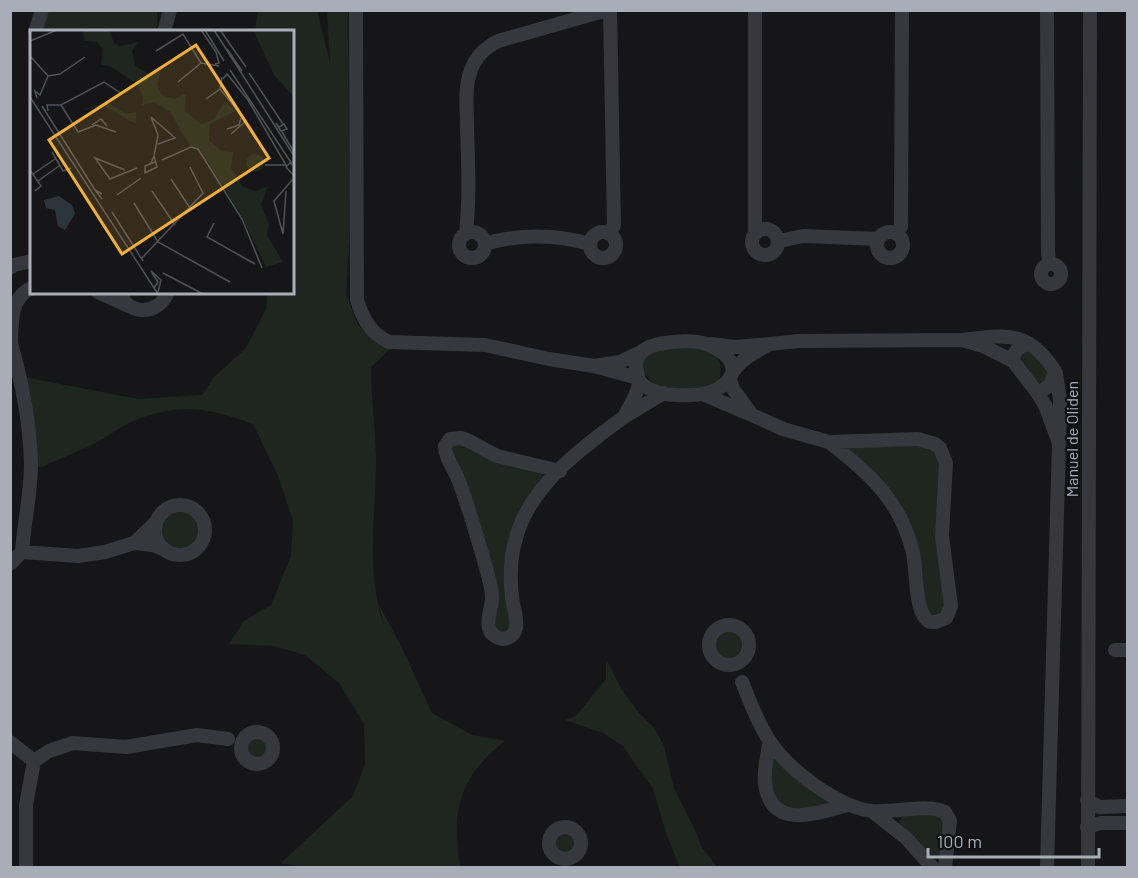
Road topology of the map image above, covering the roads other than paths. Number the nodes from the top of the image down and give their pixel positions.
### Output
1 (42, 10) edge
2 (170, 10) edge
3 (356, 10) edge
4 (609, 10) edge
5 (755, 10) edge
6 (902, 10) edge
7 (1047, 10) edge
8 (1090, 10) edge
9 (36, 30) edge
10 (165, 30) edge
11 (466, 232) junction
12 (755, 233) junction
13 (897, 233) junction
14 (609, 234) junction
15 (878, 239) junction
16 (779, 241) junction
17 (486, 244) junction
18 (589, 244) junction
19 (30, 261) edge
20 (1049, 264) dead end
21 (10, 268) edge
22 (30, 289) edge
23 (102, 294) edge
24 (121, 294) edge
25 (167, 294) edge
26 (132, 308) junction
27 (962, 340) junction
28 (11, 341) edge
29 (704, 344) junction
30 (771, 344) junction
31 (1030, 344) junction
32 (641, 352) junction
33 (1013, 361) junction
34 (594, 366) junction
35 (1055, 371) junction
36 (731, 376) junction
37 (639, 380) junction
38 (1036, 391) junction
39 (664, 393) junction
40 (705, 394) junction
41 (752, 415) junction
42 (624, 417) junction
43 (829, 442) junction
44 (1059, 443) junction
45 (560, 471) junction
46 (156, 523) junction
47 (134, 543) junction
48 (163, 549) junction
49 (22, 552) junction
50 (10, 564) edge
51 (745, 658) junction
52 (724, 665) junction
53 (742, 682) junction
54 (247, 736) junction
55 (228, 739) junction
56 (10, 742) edge
57 (769, 742) junction
58 (241, 752) junction
59 (34, 761) junction
60 (1087, 800) junction
61 (847, 805) junction
62 (1128, 806) edge
63 (872, 811) junction
64 (1128, 823) edge
65 (1087, 827) junction
66 (570, 864) edge
67 (26, 867) edge
68 (933, 867) edge
69 (945, 867) edge
70 (1047, 867) edge
71 (1088, 867) edge

1 - 9 street
2 - 10 street
3 - 34 street
4 - 11 street
4 - 14 street
5 - 12 street
6 - 13 street
7 - 20 street
8 - 60 street, Manuel de Oliden
11 - 17 street
11 - 17 street
12 - 16 street
12 - 16 street
13 - 15 street
13 - 15 street
14 - 18 street
14 - 18 street
15 - 16 street
17 - 18 street
19 - 21 street
22 - 28 street
23 - 26 street
24 - 26 street
25 - 26 street
27 - 30 street
27 - 31 street
27 - 33 street
28 - 49 street
29 - 30 street
29 - 32 street
29 - 36 street
30 - 36 street
31 - 33 street
31 - 35 street
32 - 34 street
32 - 37 street
33 - 38 street
34 - 37 street
35 - 38 street
35 - 44 street
36 - 40 street
36 - 41 street
37 - 39 street
37 - 42 street
38 - 44 street
39 - 40 street
39 - 42 street
40 - 41 street
41 - 43 street
42 - 45 street
43 - 43 street
44 - 70 street
45 - 45 street
46 - 47 street
46 - 48 street
46 - 48 street
47 - 48 street
47 - 49 street
49 - 50 street
51 - 52 street
51 - 52 street
51 - 53 street
52 - 53 street
53 - 57 street
54 - 55 street
54 - 58 street
54 - 58 street
55 - 58 street
55 - 59 street
56 - 59 street
57 - 61 street
57 - 61 street
59 - 67 street
60 - 62 street
60 - 65 street, Manuel de Oliden
61 - 63 street
63 - 68 street
63 - 69 street
64 - 65 street
65 - 71 street, Manuel de Oliden
66 - 66 street

